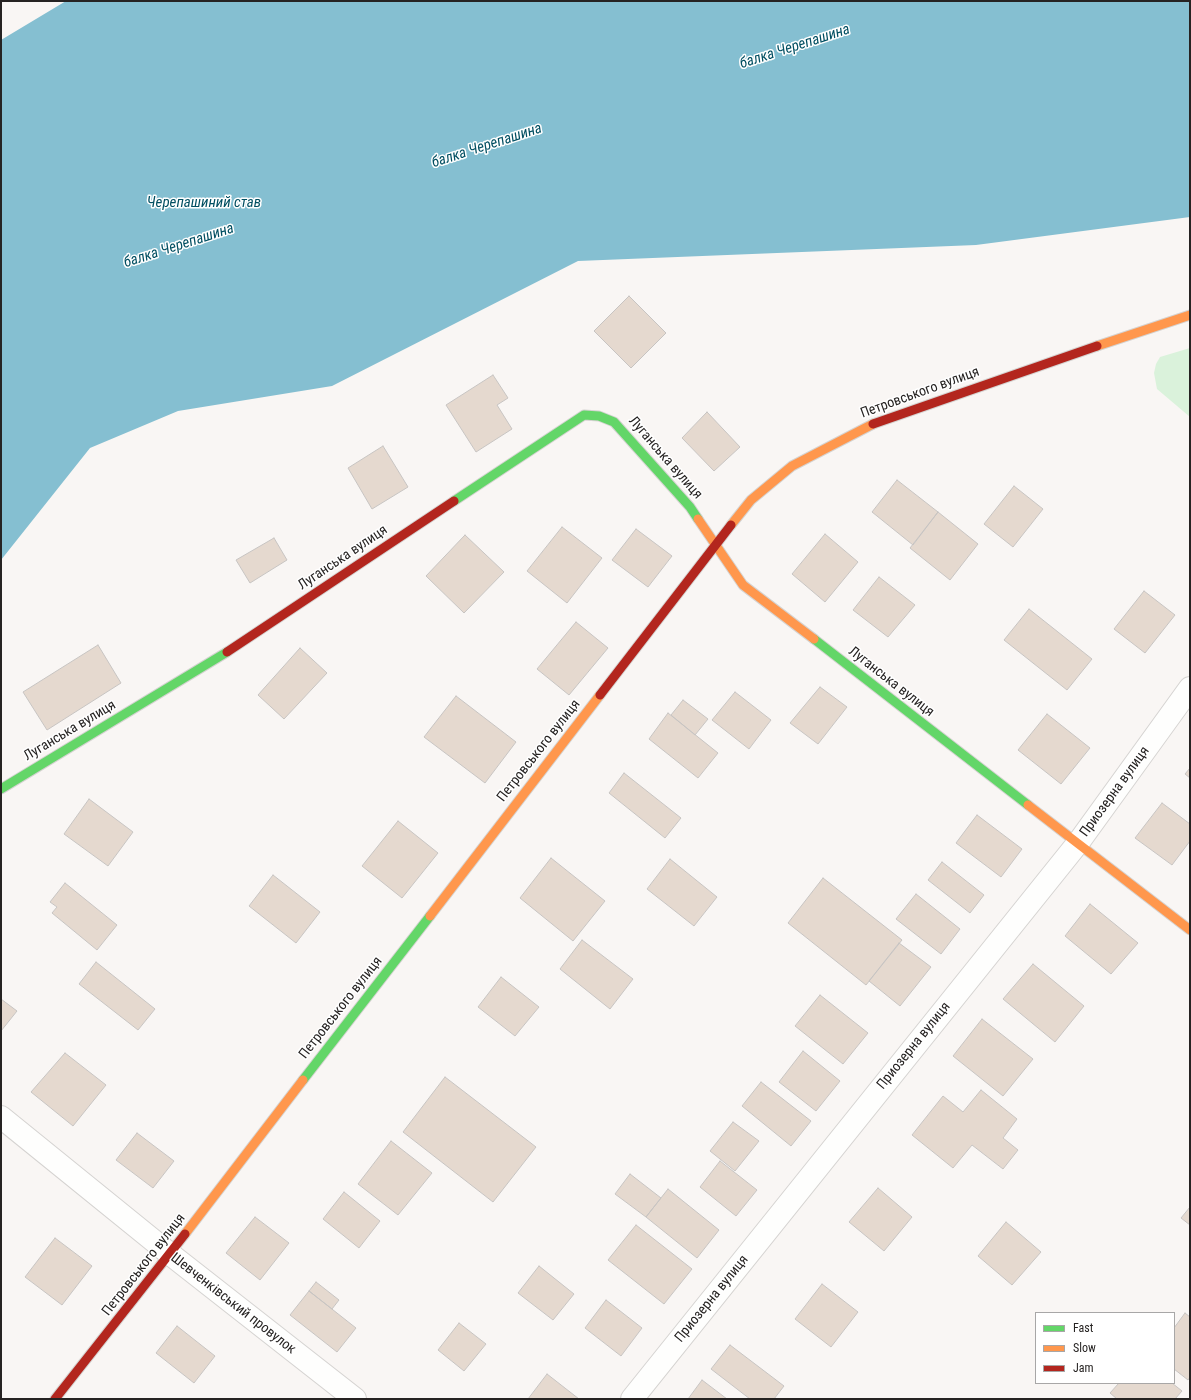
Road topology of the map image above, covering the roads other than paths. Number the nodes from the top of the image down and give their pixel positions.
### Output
1 (1190, 315) edge
2 (715, 544) junction
3 (1190, 688) edge
4 (1, 789) edge
5 (1078, 843) junction
6 (1190, 930) edge
7 (1, 1117) edge
8 (170, 1254) junction
9 (55, 1399) edge
10 (355, 1399) edge
11 (632, 1399) edge

1 - 2 main road, Петровського вулиця
2 - 4 main road, Луганська вулиця
2 - 5 main road, Луганська вулиця
2 - 8 main road, Петровського вулиця
3 - 5 street, Приозерна вулиця
5 - 6 main road, Луганська вулиця
5 - 11 street, Приозерна вулиця
7 - 8 street, Шевченківський провулок
8 - 9 main road, Петровського вулиця
8 - 10 street, Шевченківський провулок

